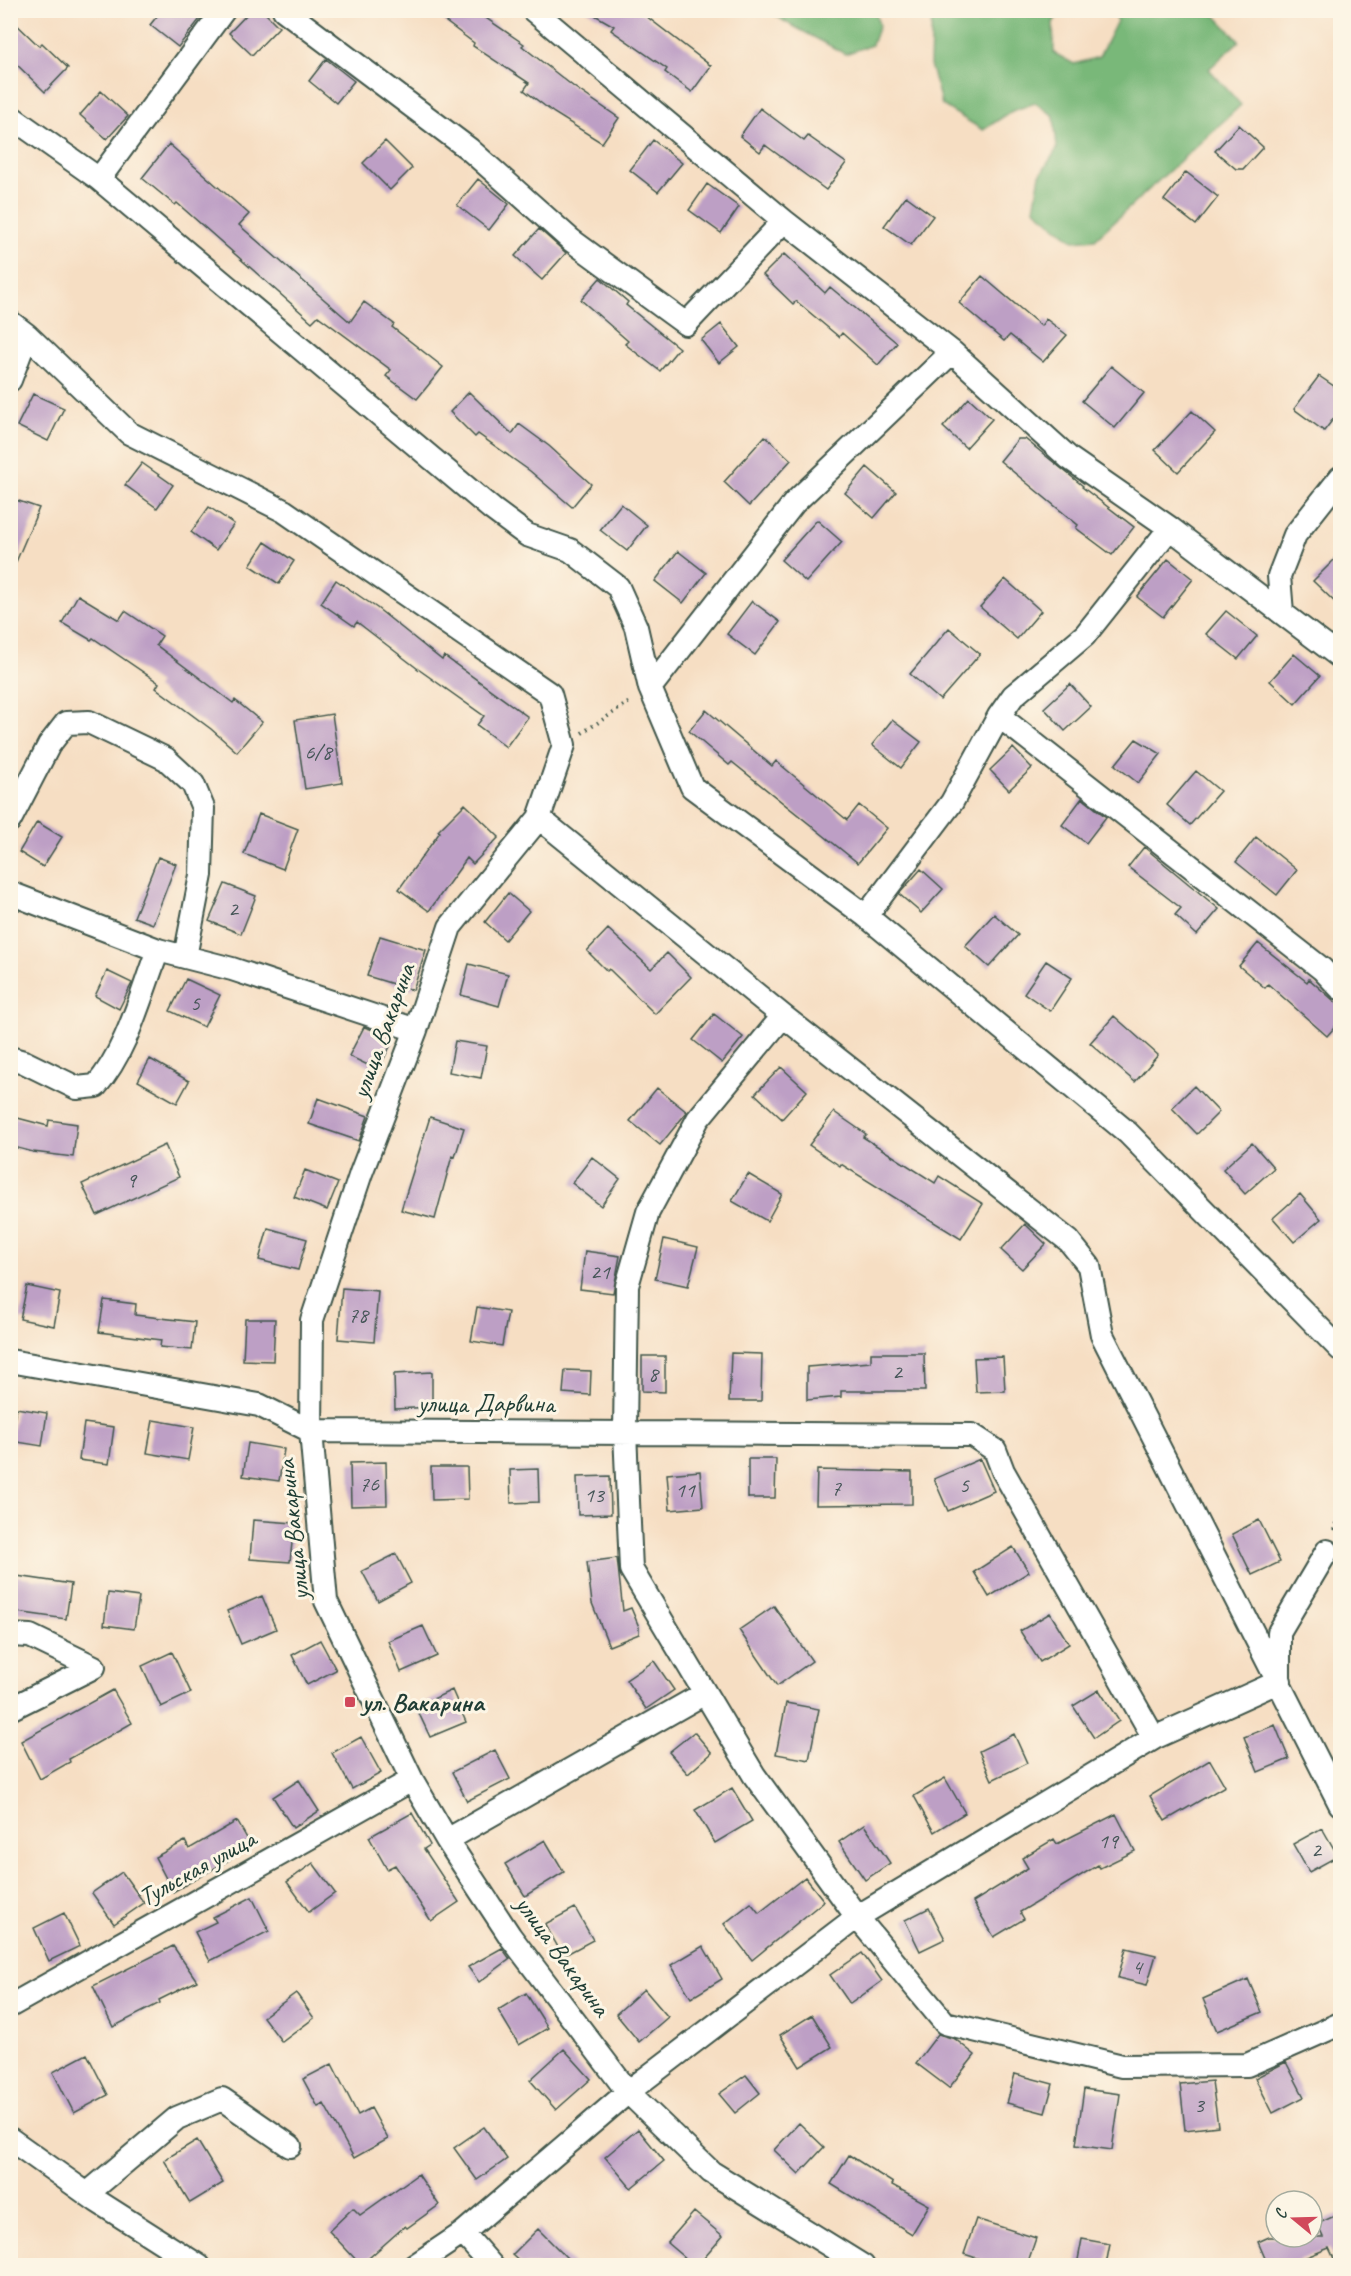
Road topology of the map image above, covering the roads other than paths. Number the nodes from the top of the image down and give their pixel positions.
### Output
1 (224, 10) edge
2 (285, 10) edge
3 (533, 10) edge
4 (10, 116) edge
5 (99, 179) junction
6 (784, 221) junction
7 (19, 328) edge
8 (952, 352) junction
9 (10, 380) edge
10 (1341, 478) edge
11 (1170, 528) junction
12 (1282, 613) junction
13 (1341, 657) edge
14 (650, 688) junction
15 (999, 716) junction
16 (539, 818) junction
17 (10, 820) edge
18 (10, 893) edge
19 (866, 916) junction
20 (158, 950) junction
21 (185, 957) junction
22 (1341, 988) edge
23 (783, 1016) junction
24 (416, 1030) junction
25 (10, 1058) edge
26 (1341, 1349) edge
27 (10, 1361) edge
28 (311, 1431) junction
29 (625, 1432) junction
30 (1327, 1551) dead end
31 (10, 1635) edge
32 (1280, 1682) junction
33 (705, 1693) junction
34 (10, 1709) edge
35 (1154, 1738) junction
36 (412, 1780) junction
37 (1341, 1804) edge
38 (447, 1840) junction
39 (857, 1917) junction
40 (10, 2006) edge
41 (1341, 2024) edge
42 (628, 2092) junction
43 (10, 2139) edge
44 (290, 2146) dead end
45 (87, 2194) junction
46 (463, 2233) junction
47 (199, 2265) edge
48 (414, 2265) edge
49 (492, 2265) edge
50 (862, 2265) edge

1 - 5 street
2 - 6 street
3 - 6 street
4 - 5 street
5 - 14 street
6 - 8 street
7 - 9 street
7 - 16 street
8 - 11 street
8 - 14 street
10 - 12 street
11 - 12 street
11 - 15 street
12 - 13 street
14 - 19 street
15 - 19 street
15 - 22 street
16 - 23 street
16 - 24 street, улица Вакарина
17 - 21 street
18 - 20 street
19 - 26 street
20 - 21 street
20 - 25 street
21 - 24 street
23 - 29 street
23 - 32 street
24 - 28 street, улица Вакарина
27 - 28 street, улица Дарвина
28 - 29 street, улица Дарвина
28 - 36 street, улица Вакарина
29 - 33 street
29 - 35 street, улица Дарвина
30 - 32 street
31 - 34 street
32 - 35 street
32 - 37 street
33 - 38 street
33 - 39 street
35 - 39 street
36 - 38 street, улица Вакарина
36 - 40 street, Тульская улица
38 - 42 street, улица Вакарина
39 - 41 street
39 - 42 street
42 - 46 street
42 - 50 street, улица Вакарина
43 - 45 street
44 - 45 street
45 - 47 street
46 - 48 street
46 - 49 street

